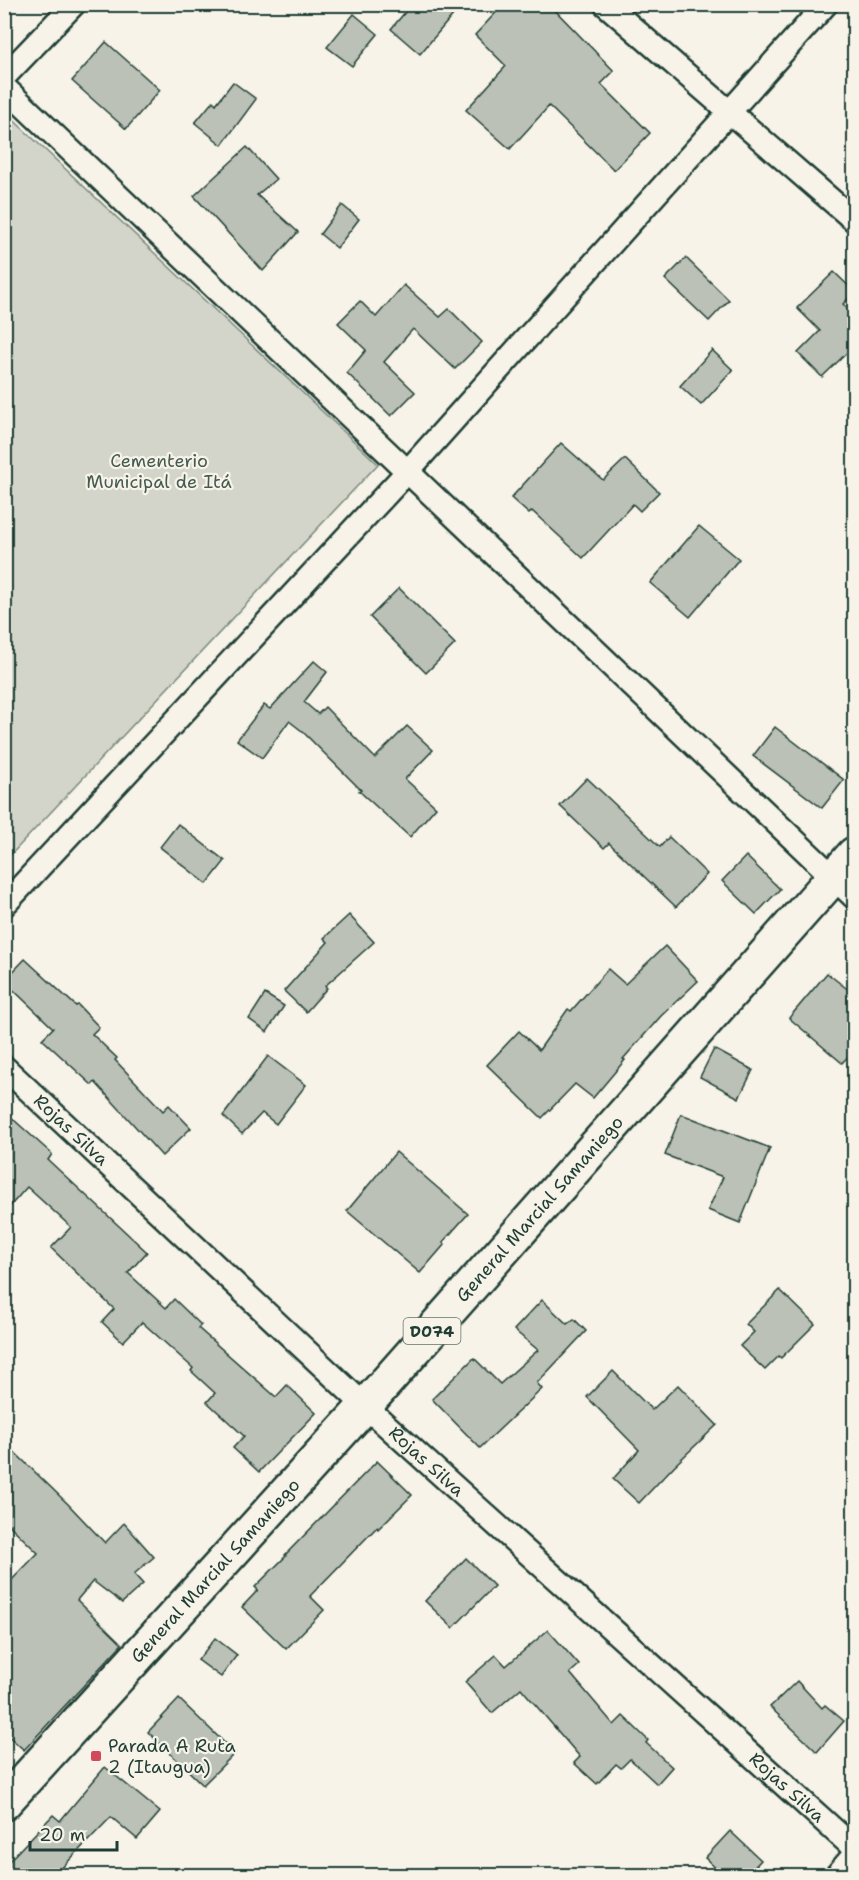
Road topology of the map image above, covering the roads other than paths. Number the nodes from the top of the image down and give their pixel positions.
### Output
1 (74, 4) edge
2 (605, 4) edge
3 (826, 4) edge
4 (4, 77) edge
5 (4, 87) edge
6 (728, 112) junction
7 (855, 220) edge
8 (407, 472) junction
9 (847, 876) edge
10 (4, 905) edge
11 (4, 1067) edge
12 (365, 1406) junction
13 (4, 1803) edge
14 (855, 1848) edge
15 (855, 1855) edge
16 (836, 1875) edge

1 - 4 street
2 - 6 street
3 - 6 street
5 - 8 street
6 - 7 street
6 - 8 street
8 - 9 street
8 - 10 street
9 - 12 main road, General Marcial Samaniego / D074
11 - 12 street, Rojas Silva
12 - 13 main road, General Marcial Samaniego / D074
12 - 14 street, Rojas Silva
15 - 16 street

